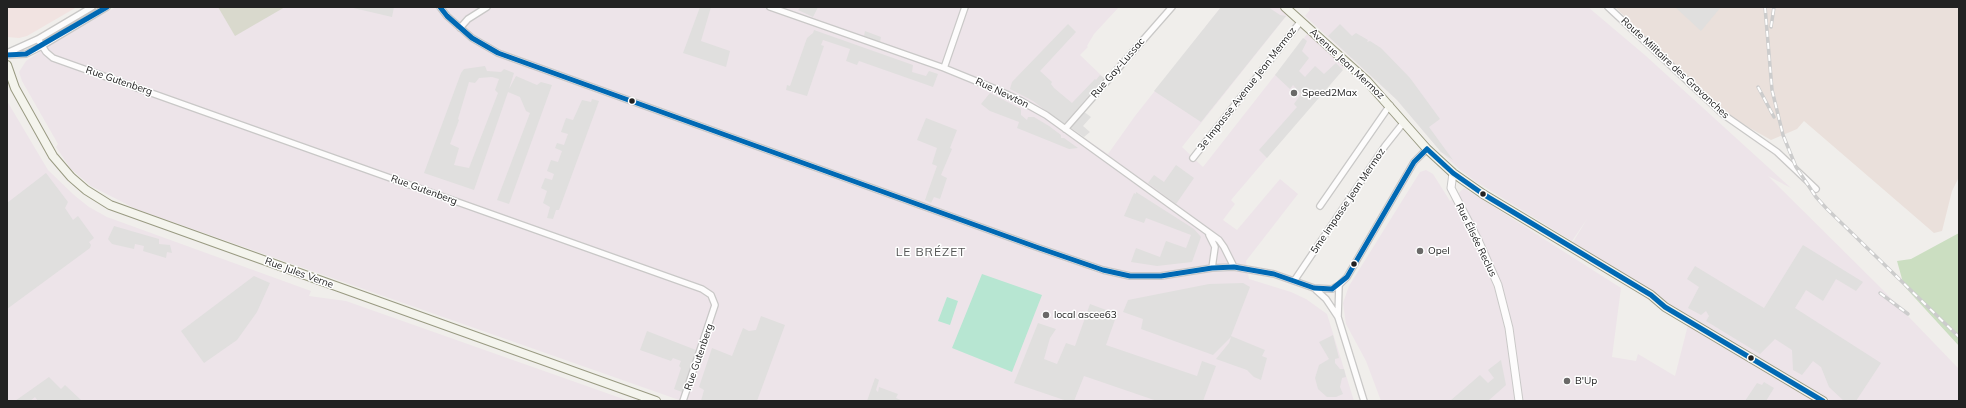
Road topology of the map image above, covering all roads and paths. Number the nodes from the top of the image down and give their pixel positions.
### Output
1 (92, 7) edge
2 (107, 7) edge
3 (440, 7) edge
4 (488, 7) edge
5 (770, 7) edge
6 (965, 7) edge
7 (1172, 7) edge
8 (1286, 7) edge
9 (1608, 7) edge
10 (779, 8) edge
11 (1301, 21) junction
12 (460, 28) junction
13 (38, 39) junction
14 (42, 47) junction
15 (7, 54) edge
16 (7, 65) edge
17 (944, 68) junction
18 (1390, 105) junction
19 (1404, 122) junction
20 (1065, 129) junction
21 (1427, 149) junction
22 (1193, 158) dead end
23 (1453, 173) junction
24 (1816, 189) dead end
25 (1320, 206) dead end
26 (1206, 231) junction
27 (1234, 267) junction
28 (1212, 268) junction
29 (1294, 281) junction
30 (1339, 285) junction
31 (1314, 288) junction
32 (1338, 317) junction
33 (656, 401) edge
34 (684, 401) edge
35 (1364, 401) edge
36 (1519, 401) edge
37 (1823, 401) edge

1 - 13 street
2 - 14 street
3 - 12 street
4 - 12 street
5 - 10 street, Rue Newton
6 - 17 street
7 - 20 street, Rue Gay-Lussac
8 - 11 main road, Avenue Jean Mermoz
9 - 24 street, Route Militaire des Gravanches
10 - 17 street, Rue Newton
11 - 18 main road, Avenue Jean Mermoz
11 - 22 street, 3e Impasse Avenue Jean Mermoz
12 - 28 street
13 - 14 street, Rue Gutenberg
13 - 15 street
14 - 15 street
14 - 34 street, Rue Gutenberg
16 - 33 main road, Rue Jules Verne
17 - 20 street, Rue Newton
18 - 19 main road, Avenue Jean Mermoz
18 - 25 street
19 - 21 main road, Avenue Jean Mermoz
19 - 29 street, 5me Impasse Jean Mermoz
20 - 26 street, Rue Newton
21 - 23 main road, Avenue Jean Mermoz
21 - 30 street
23 - 36 street, Rue Élisée Reclus
23 - 37 main road, Avenue Jean Mermoz
26 - 27 street, Rue Newton
26 - 28 street, Rue Newton
27 - 28 street
27 - 29 street
29 - 31 street
30 - 31 street
30 - 32 street
31 - 32 street
32 - 35 street

